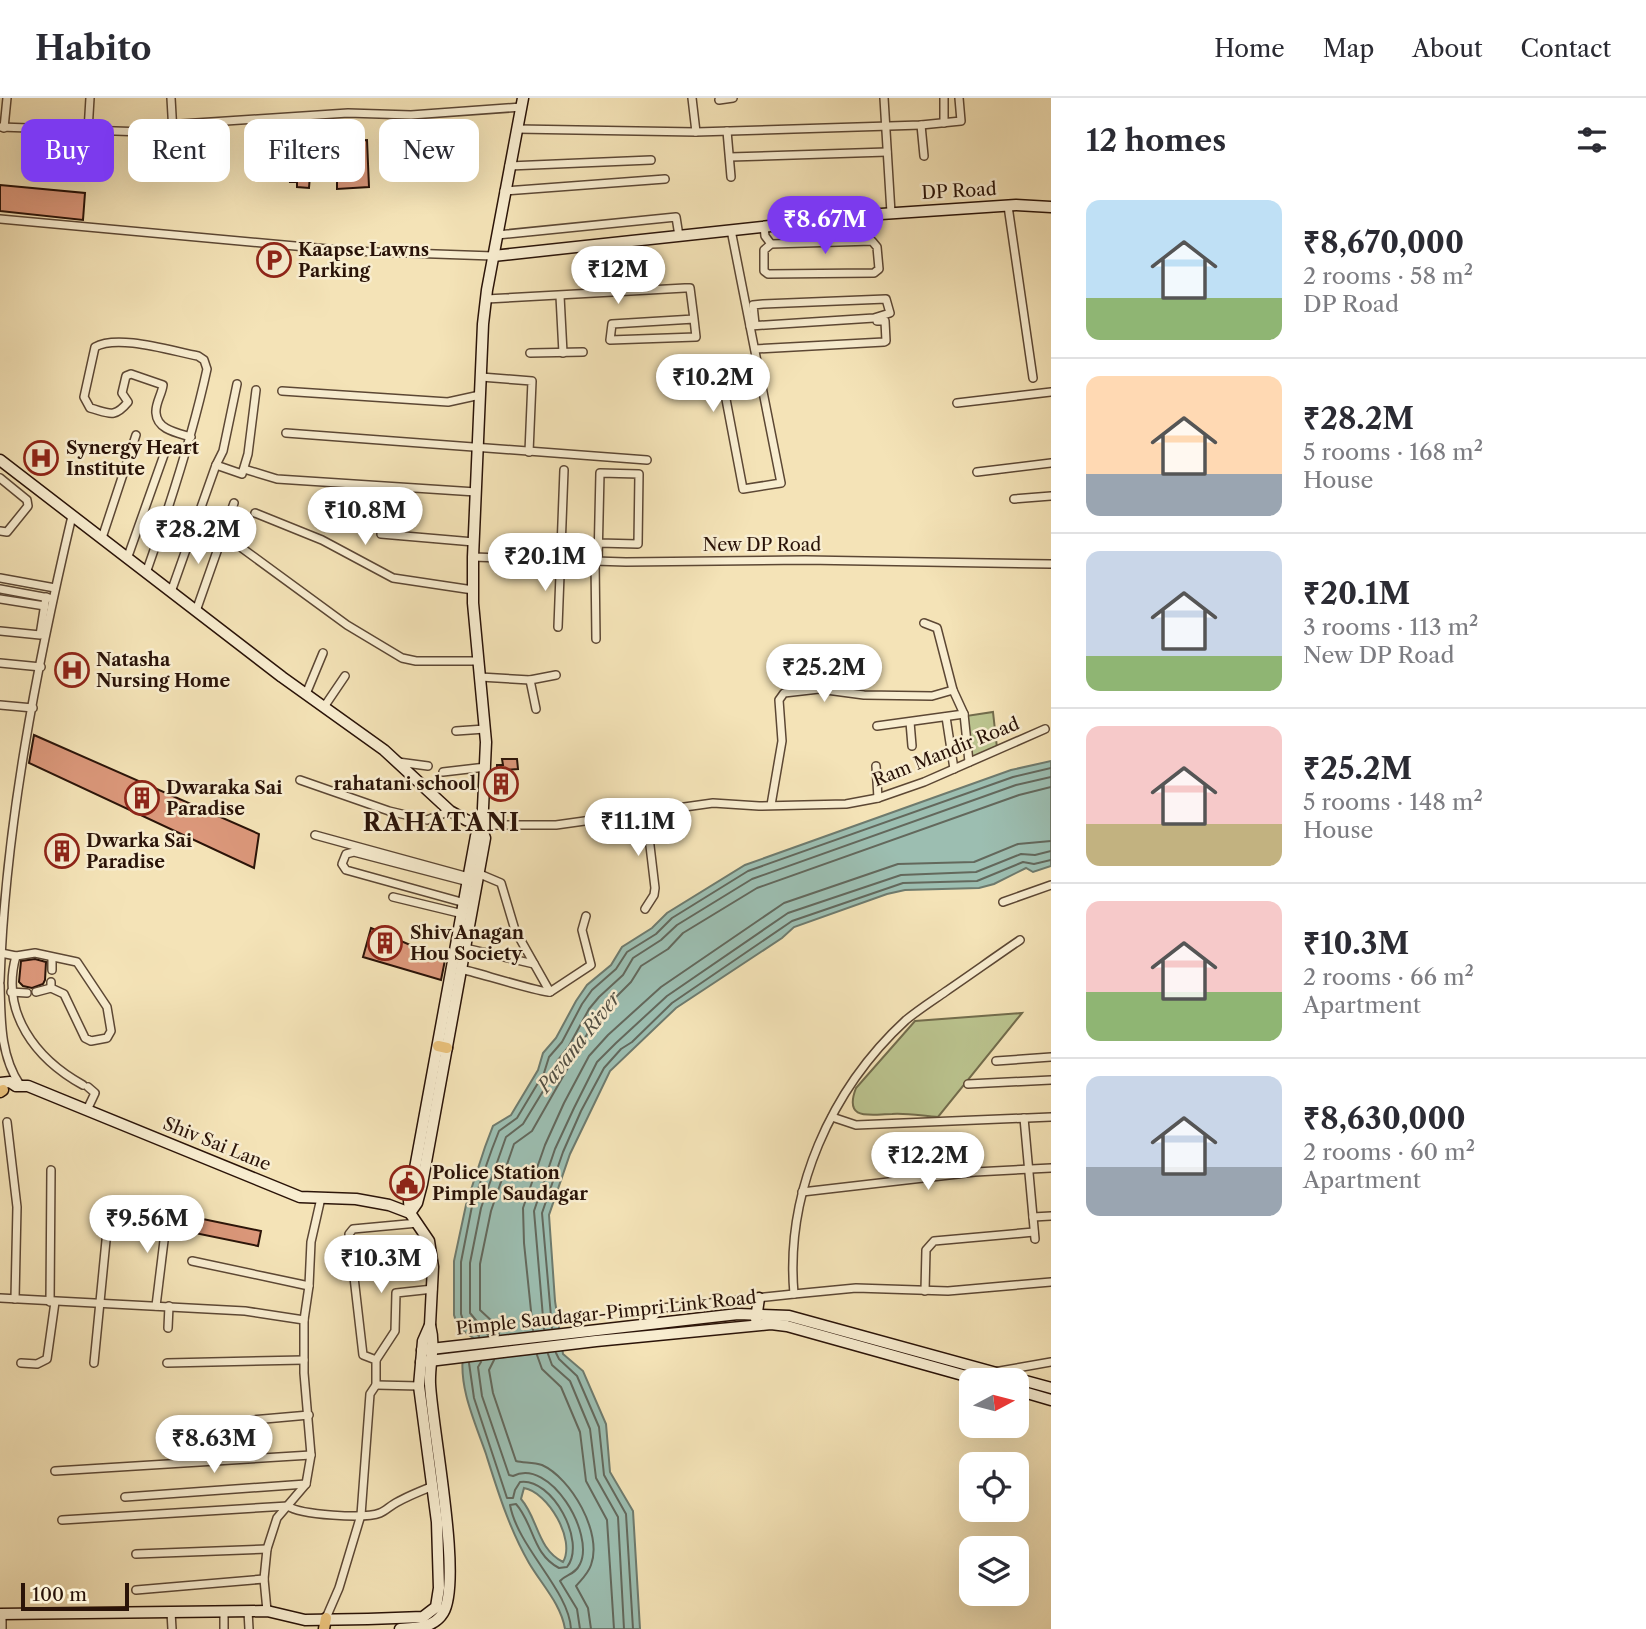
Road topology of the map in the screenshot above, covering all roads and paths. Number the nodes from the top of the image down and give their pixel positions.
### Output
1 (7, 98) edge
2 (90, 98) edge
3 (171, 98) edge
4 (692, 98) edge
5 (733, 98) edge
6 (884, 98) edge
7 (944, 98) edge
8 (959, 98) edge
9 (719, 100) edge
10 (523, 102) edge
11 (89, 119) edge
12 (230, 121) edge
13 (944, 123) junction
14 (921, 125) junction
15 (885, 126) junction
16 (2, 128) edge
17 (21, 129) edge
18 (517, 129) junction
19 (727, 131) junction
20 (114, 132) edge
21 (696, 132) junction
22 (887, 152) junction
23 (924, 156) dead end
24 (730, 157) junction
25 (651, 160) dead end
26 (509, 166) junction
27 (731, 177) dead end
28 (665, 179) dead end
29 (505, 191) junction
30 (1017, 206) junction
31 (1051, 207) edge
32 (891, 213) junction
33 (0, 219) edge
34 (731, 230) junction
35 (770, 234) junction
36 (497, 235) junction
37 (679, 236) junction
38 (493, 256) junction
39 (560, 296) junction
40 (486, 299) junction
41 (694, 319) junction
42 (753, 328) junction
43 (757, 349) junction
44 (583, 352) dead end
45 (563, 353) junction
46 (530, 354) dead end
47 (481, 377) junction
48 (1033, 378) dead end
49 (237, 384) dead end
50 (762, 385) junction
51 (256, 390) dead end
52 (282, 391) dead end
53 (1051, 392) edge
54 (480, 395) junction
55 (957, 403) dead end
56 (159, 420) junction
57 (150, 424) dead end
58 (286, 433) dead end
59 (136, 435) dead end
60 (191, 437) junction
61 (478, 449) junction
62 (165, 452) dead end
63 (530, 452) junction
64 (0, 460) edge
65 (647, 460) dead end
66 (1051, 463) edge
67 (216, 465) junction
68 (244, 469) junction
69 (564, 470) dead end
70 (976, 472) dead end
71 (0, 478) edge
72 (476, 492) junction
73 (1051, 496) edge
74 (1014, 499) dead end
75 (234, 503) dead end
76 (254, 513) dead end
77 (72, 516) junction
78 (0, 531) edge
79 (381, 534) dead end
80 (224, 535) junction
81 (102, 538) junction
82 (474, 542) junction
83 (598, 543) junction
84 (626, 544) junction
85 (473, 556) junction
86 (127, 559) junction
87 (559, 559) junction
88 (597, 561) junction
89 (626, 562) junction
90 (1051, 565) edge
91 (146, 573) junction
92 (0, 578) edge
93 (55, 588) junction
94 (0, 589) edge
95 (473, 590) junction
96 (171, 592) junction
97 (0, 599) edge
98 (48, 600) junction
99 (196, 611) junction
100 (925, 623) dead end
101 (558, 627) dead end
102 (0, 631) edge
103 (596, 639) dead end
104 (323, 653) dead end
105 (478, 661) junction
106 (0, 663) edge
107 (41, 667) junction
108 (556, 675) dead end
109 (345, 676) dead end
110 (480, 677) junction
111 (530, 680) junction
112 (953, 690) junction
113 (306, 694) junction
114 (0, 705) edge
115 (324, 707) junction
116 (33, 708) junction
117 (536, 709) dead end
118 (964, 714) junction
119 (946, 717) junction
120 (910, 722) junction
121 (877, 726) dead end
122 (485, 729) junction
123 (1045, 729) dead end
124 (456, 731) dead end
125 (912, 746) dead end
126 (398, 761) junction
127 (969, 762) junction
128 (428, 766) dead end
129 (876, 766) dead end
130 (486, 767) junction
131 (954, 769) junction
132 (443, 772) dead end
133 (300, 780) dead end
134 (878, 798) junction
135 (771, 805) junction
136 (450, 811) junction
137 (646, 812) junction
138 (482, 828) junction
139 (315, 835) dead end
140 (474, 877) junction
141 (1051, 885) edge
142 (393, 897) dead end
143 (1003, 902) dead end
144 (464, 908) junction
145 (645, 909) dead end
146 (586, 916) dead end
147 (1020, 940) dead end
148 (465, 948) junction
149 (1, 953) edge
150 (16, 956) junction
151 (52, 958) junction
152 (534, 964) junction
153 (461, 968) junction
154 (52, 970) dead end
155 (0, 983) edge
156 (11, 992) junction
157 (37, 992) dead end
158 (550, 992) junction
159 (27, 993) dead end
160 (443, 1047) junction
161 (1051, 1057) edge
162 (996, 1061) dead end
163 (1051, 1080) edge
164 (968, 1084) dead end
165 (18, 1086) junction
166 (1, 1089) edge
167 (87, 1110) junction
168 (832, 1117) junction
169 (1051, 1117) edge
170 (1024, 1118) junction
171 (7, 1122) dead end
172 (9, 1146) junction
173 (0, 1147) edge
174 (1051, 1168) edge
175 (1030, 1169) junction
176 (51, 1170) dead end
177 (802, 1192) junction
178 (321, 1198) junction
179 (168, 1208) dead end
180 (109, 1210) dead end
181 (410, 1213) junction
182 (1051, 1216) edge
183 (1033, 1217) junction
184 (418, 1223) junction
185 (192, 1261) dead end
186 (1051, 1282) edge
187 (309, 1286) junction
188 (433, 1289) junction
189 (925, 1291) junction
190 (794, 1294) junction
191 (0, 1298) edge
192 (759, 1298) junction
193 (15, 1299) junction
194 (52, 1302) junction
195 (98, 1302) junction
196 (156, 1306) junction
197 (169, 1306) junction
198 (757, 1313) junction
199 (304, 1320) junction
200 (646, 1324) junction
201 (430, 1325) junction
202 (755, 1325) junction
203 (168, 1328) dead end
204 (596, 1336) junction
205 (434, 1355) junction
206 (422, 1356) junction
207 (304, 1360) junction
208 (376, 1360) junction
209 (1051, 1362) edge
210 (21, 1363) dead end
211 (94, 1363) dead end
212 (167, 1363) dead end
213 (963, 1368) edge
214 (1028, 1368) edge
215 (959, 1374) edge
216 (1029, 1384) edge
217 (376, 1385) junction
218 (419, 1386) junction
219 (1051, 1388) edge
220 (1029, 1393) edge
221 (1051, 1399) edge
222 (309, 1415) junction
223 (196, 1425) dead end
224 (311, 1455) junction
225 (55, 1471) dead end
226 (306, 1484) junction
227 (437, 1485) junction
228 (125, 1497) dead end
229 (288, 1506) junction
230 (361, 1515) junction
231 (62, 1520) dead end
232 (267, 1549) junction
233 (136, 1554) dead end
234 (264, 1579) junction
235 (136, 1590) dead end
236 (248, 1611) junction
237 (267, 1611) junction
238 (171, 1612) junction
239 (224, 1612) junction
240 (1, 1614) edge
241 (323, 1626) edge
242 (2, 1629) edge
243 (172, 1629) edge
244 (224, 1629) edge
245 (248, 1629) edge
246 (400, 1629) edge

1 - 16 street
2 - 11 street
3 - 20 street
4 - 21 street
5 - 9 street
6 - 15 street
7 - 13 street
8 - 13 street
10 - 12 street
10 - 18 street
13 - 14 street
14 - 15 street
14 - 23 street
15 - 19 street
15 - 22 street
16 - 17 street
18 - 21 street
18 - 26 street
19 - 21 street
19 - 24 street
22 - 24 street
22 - 32 street
24 - 27 street
25 - 26 street
26 - 29 street
28 - 29 street
29 - 36 street
30 - 31 street, DP Road
30 - 32 street, DP Road
30 - 48 street
32 - 35 street, DP Road
33 - 38 street
34 - 35 street, DP Road
34 - 37 street, DP Road
34 - 42 street
35 - 35 street
36 - 37 street
36 - 38 street
37 - 38 street, DP Road
38 - 40 street
39 - 40 street
39 - 41 street
39 - 45 street
40 - 47 street
41 - 41 street
42 - 42 street
42 - 43 street
42 - 43 street
43 - 50 street
44 - 45 street
45 - 46 street
47 - 54 street
47 - 63 street
49 - 67 street
50 - 50 street
51 - 68 street
52 - 54 street
53 - 55 street
54 - 61 street
56 - 57 street
56 - 60 street
56 - 60 street
58 - 61 street
59 - 81 street
60 - 91 street
61 - 63 street
61 - 72 street
62 - 86 street
63 - 65 street
64 - 77 street
66 - 70 street
67 - 68 street
67 - 96 street
68 - 72 street
69 - 87 street
71 - 78 street
72 - 82 street
73 - 74 street
75 - 80 street
76 - 95 street
77 - 81 street
77 - 93 street
79 - 82 street
80 - 99 street
80 - 105 street
81 - 86 street
82 - 85 street
83 - 84 street
83 - 84 street
83 - 88 street
84 - 89 street
85 - 87 street, New DP Road
85 - 95 street
86 - 91 street
87 - 88 street, New DP Road
87 - 101 street
88 - 89 street, New DP Road
88 - 103 street
89 - 90 street, New DP Road
91 - 96 street
92 - 93 street
93 - 98 street
94 - 98 street
95 - 105 street
96 - 99 street
97 - 98 street
98 - 102 street
98 - 107 street
99 - 113 street
100 - 112 street
104 - 113 street
105 - 110 street
106 - 107 street
107 - 116 street
108 - 111 street
109 - 115 street
110 - 111 street
110 - 122 street
111 - 117 street
112 - 118 street
112 - 135 street
113 - 115 street
114 - 116 street
115 - 126 street
116 - 149 street
118 - 119 street
118 - 127 street
119 - 120 street
119 - 131 street
120 - 121 street
120 - 125 street
122 - 124 street
122 - 130 street
123 - 127 street, Ram Mandir Road
126 - 128 street
126 - 136 street
127 - 131 street, Ram Mandir Road
129 - 134 street
130 - 132 street
130 - 138 street
131 - 134 street, Ram Mandir Road
133 - 136 street
134 - 135 street, Ram Mandir Road
135 - 137 street, Ram Mandir Road
136 - 138 street
137 - 138 street, Ram Mandir Road
137 - 145 street
138 - 140 street
139 - 140 street
140 - 144 street
140 - 144 street
140 - 148 street
140 - 152 street
141 - 143 street
142 - 144 street
144 - 160 street
146 - 158 street
147 - 168 street
148 - 152 street
148 - 153 street
149 - 150 street
149 - 155 street
150 - 151 street
150 - 156 street
151 - 154 street
151 - 157 street
152 - 158 street
153 - 158 street
153 - 160 street
155 - 165 street
156 - 159 street
156 - 167 street
160 - 181 street
161 - 162 street
163 - 164 street
165 - 166 street
165 - 167 street, Shiv Sai Lane
167 - 178 street, Shiv Sai Lane
168 - 170 street
168 - 177 street
169 - 170 street
170 - 175 street
171 - 172 street
172 - 173 street
172 - 193 street
174 - 175 street
175 - 177 street
175 - 183 street
176 - 194 street
177 - 190 street
178 - 181 street, Shiv Sai Lane
178 - 187 street
179 - 196 street
180 - 195 street
181 - 184 street
182 - 183 street
183 - 189 street
184 - 188 street
184 - 208 street
185 - 187 street
186 - 189 street
187 - 199 street
188 - 201 street
188 - 208 street
189 - 190 street
190 - 192 street
191 - 193 street
192 - 198 street
192 - 200 street
193 - 194 street
194 - 195 street
194 - 210 street
195 - 196 street
195 - 211 street
196 - 197 street
197 - 199 street
197 - 203 street
198 - 200 street, Pimple Saudagar-Pimpri Link Road
198 - 202 street
198 - 213 street, Pimple Saudagar-Pimpri Link Road
199 - 207 street
200 - 204 street, Pimple Saudagar-Pimpri Link Road
201 - 205 street
201 - 206 street
202 - 204 street, Pimple Saudagar-Pimpri Link Road
202 - 215 street, Pimple Saudagar-Pimpri Link Road
204 - 205 street, Pimple Saudagar-Pimpri Link Road
205 - 206 street, Pimple Saudagar-Pimpri Link Road
205 - 227 street
206 - 218 street
207 - 212 street
207 - 222 street
208 - 217 street
209 - 214 street
216 - 219 street, Pimple Saudagar-Pimpri Link Road
217 - 218 street
217 - 230 street
218 - 227 street
220 - 221 street
222 - 223 street
222 - 224 street
224 - 225 street
224 - 226 street
226 - 228 street
226 - 229 street
227 - 230 street
227 - 241 street
227 - 246 street
229 - 230 street
229 - 231 street
229 - 232 street
230 - 241 street
232 - 233 street
232 - 234 street
234 - 235 street
234 - 237 street
236 - 237 street
236 - 239 street
236 - 245 street
237 - 241 street
238 - 239 street
238 - 240 street
238 - 243 street
239 - 244 street
240 - 242 street

